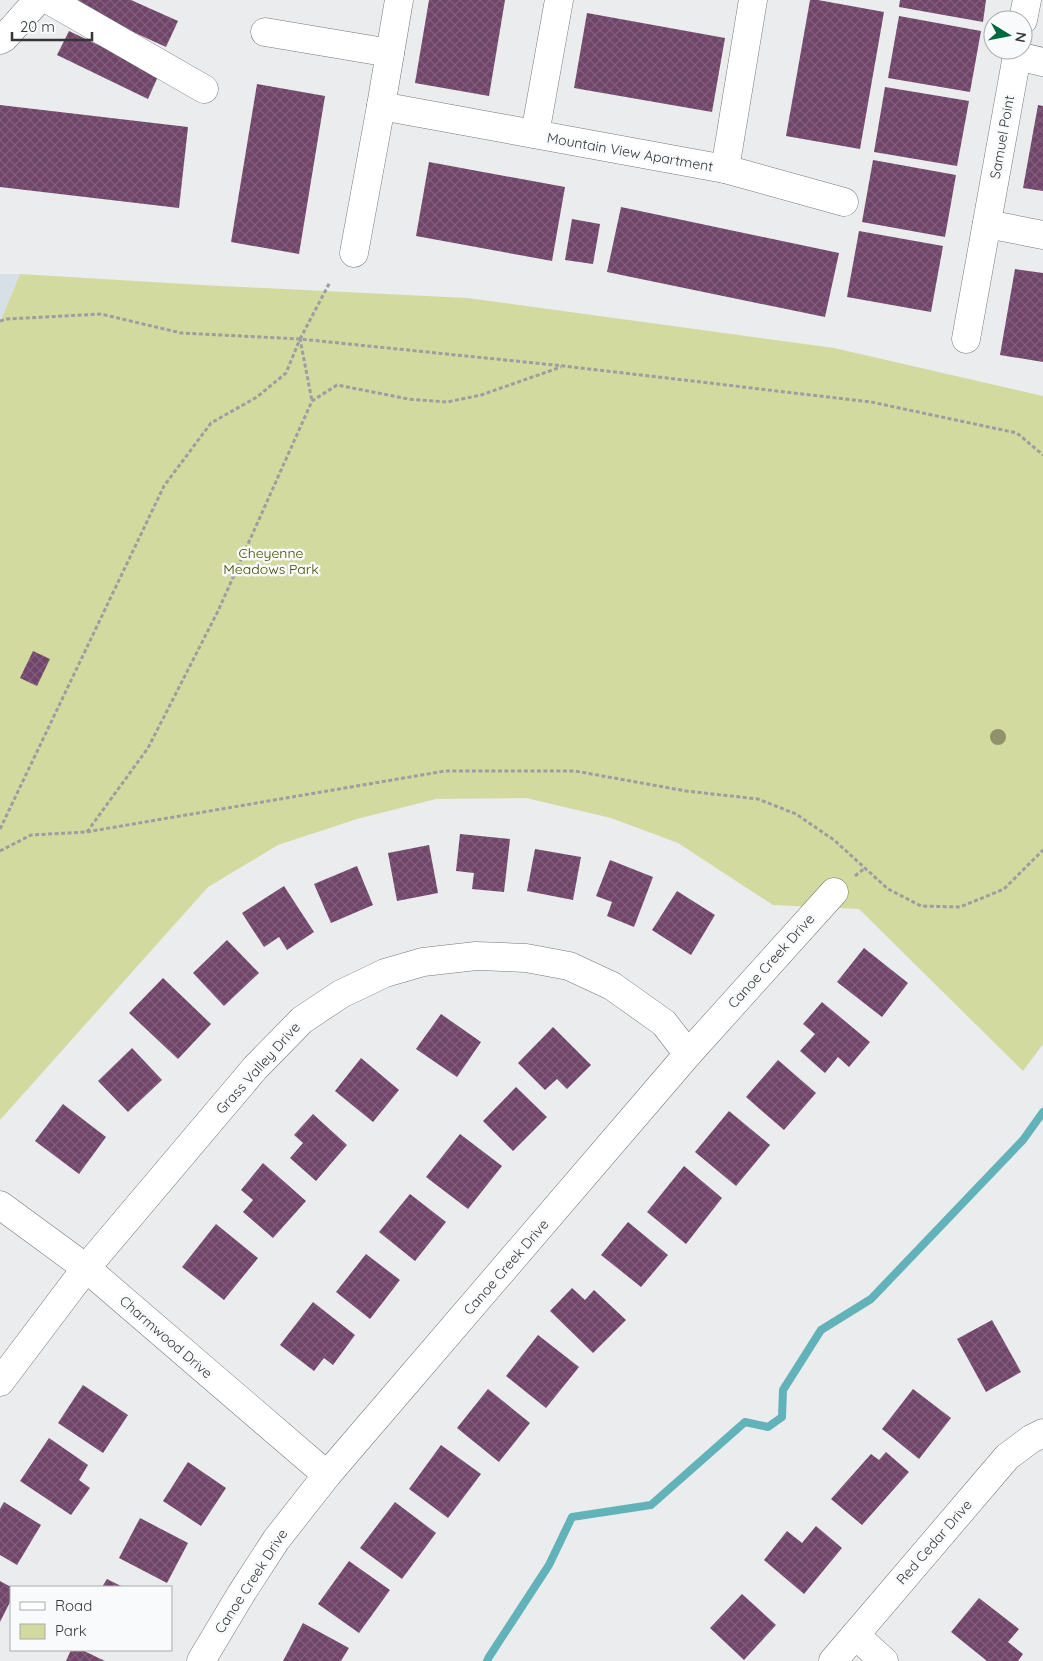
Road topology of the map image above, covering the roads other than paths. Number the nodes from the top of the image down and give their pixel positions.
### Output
1 (38, 0) edge
2 (49, 0) edge
3 (399, 0) edge
4 (559, 0) edge
5 (753, 0) edge
6 (265, 32) dead end
7 (0, 40) edge
8 (390, 53) junction
9 (1016, 60) edge
10 (204, 89) dead end
11 (381, 106) junction
12 (535, 134) junction
13 (725, 169) junction
14 (844, 202) dead end
15 (987, 224) junction
16 (1043, 235) edge
17 (354, 253) dead end
18 (966, 339) dead end
19 (834, 892) dead end
20 (688, 1054) junction
21 (0, 1205) edge
22 (86, 1268) junction
23 (0, 1382) edge
24 (1043, 1433) edge
25 (328, 1475) junction
26 (855, 1635) junction
27 (201, 1661) edge
28 (833, 1661) edge
29 (884, 1661) edge

1 - 7 street
2 - 10 street
3 - 8 street
4 - 12 street, Mountain View Apartment
5 - 13 street, Mountain View Apartment
6 - 8 street
8 - 11 street
9 - 15 street, Samuel Point
11 - 12 street, Mountain View Apartment
11 - 17 street
12 - 13 street, Mountain View Apartment
13 - 14 street, Mountain View Apartment
15 - 16 street
15 - 18 street, Samuel Point
19 - 20 street, Canoe Creek Drive
20 - 22 street, Grass Valley Drive
20 - 25 street, Canoe Creek Drive
21 - 22 street, Charmwood Drive
22 - 23 street, Grass Valley Drive
22 - 25 street, Charmwood Drive
24 - 26 street, Red Cedar Drive
25 - 27 street, Canoe Creek Drive
26 - 28 street, Red Cedar Drive
26 - 29 street

